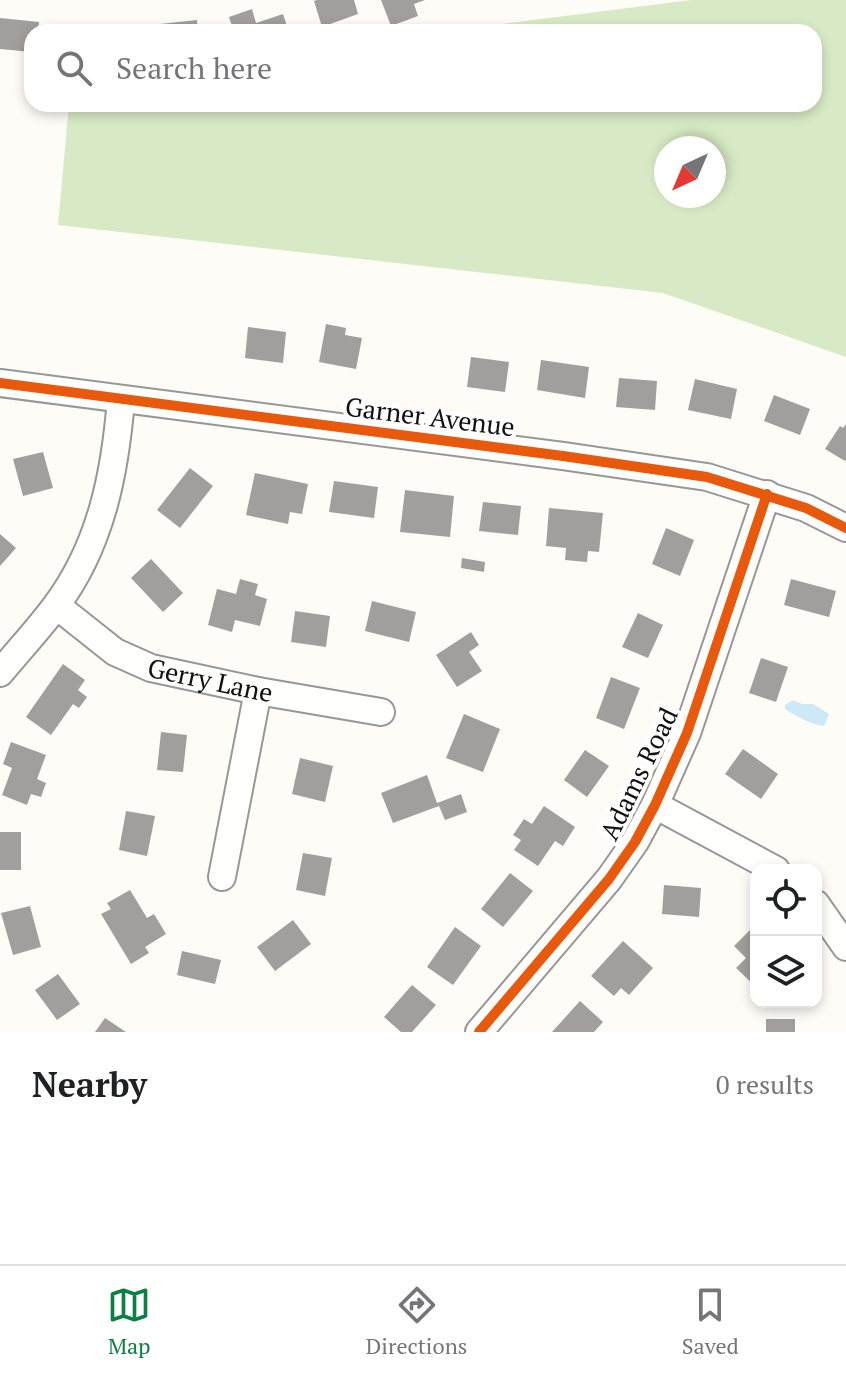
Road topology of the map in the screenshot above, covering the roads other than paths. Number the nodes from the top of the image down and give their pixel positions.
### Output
1 (0, 383) edge
2 (121, 399) junction
3 (767, 494) junction
4 (846, 528) edge
5 (57, 606) junction
6 (0, 673) edge
7 (258, 691) junction
8 (381, 712) dead end
9 (655, 805) junction
10 (765, 864) edge
11 (222, 877) dead end
12 (822, 913) edge
13 (846, 947) edge
14 (479, 1032) edge

1 - 2 street, Garner Avenue
2 - 3 street, Garner Avenue
2 - 5 street
3 - 4 street, Garner Avenue
3 - 9 street, Adams Road
5 - 6 street
5 - 7 street, Gerry Lane
7 - 8 street, Gerry Lane
7 - 11 street
9 - 10 street
9 - 14 street, Adams Road
12 - 13 street

